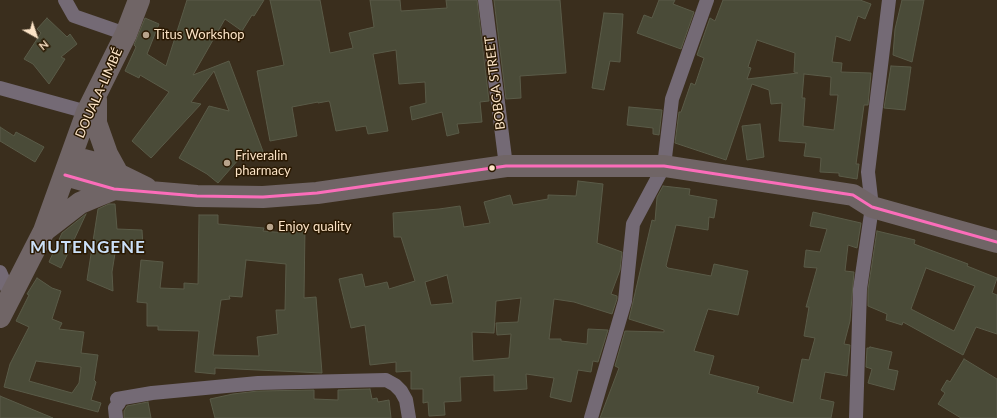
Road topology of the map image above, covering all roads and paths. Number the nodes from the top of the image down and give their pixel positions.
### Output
1 (65, 0) edge
2 (139, 0) edge
3 (485, 0) edge
4 (707, 0) edge
5 (889, 0) edge
6 (126, 34) junction
7 (0, 88) edge
8 (97, 92) junction
9 (87, 112) junction
10 (68, 166) junction
11 (506, 166) junction
12 (664, 166) junction
13 (116, 181) junction
14 (872, 207) junction
15 (44, 231) junction
16 (997, 242) edge
17 (0, 272) edge
18 (10, 295) junction
19 (0, 317) edge
20 (116, 418) edge
21 (409, 418) edge
22 (591, 418) edge
23 (856, 418) edge

1 - 6 street
2 - 6 highway, DOUALA-LIMBÉ
3 - 11 street, BOBGA STREET
4 - 12 street
5 - 14 street
6 - 8 highway, DOUALA-LIMBÉ
7 - 9 street
8 - 9 highway, DOUALA-LIMBÉ
8 - 13 highway
9 - 10 highway, DOUALA-LIMBÉ
10 - 13 highway
10 - 15 highway, DOUALA-LIMBÉ
11 - 12 highway
11 - 13 highway
12 - 14 highway
12 - 22 street
13 - 15 highway
14 - 16 highway
14 - 23 street
15 - 18 highway, DOUALA-LIMBÉ
17 - 18 street
18 - 19 highway, DOUALA-LIMBÉ
20 - 21 street

